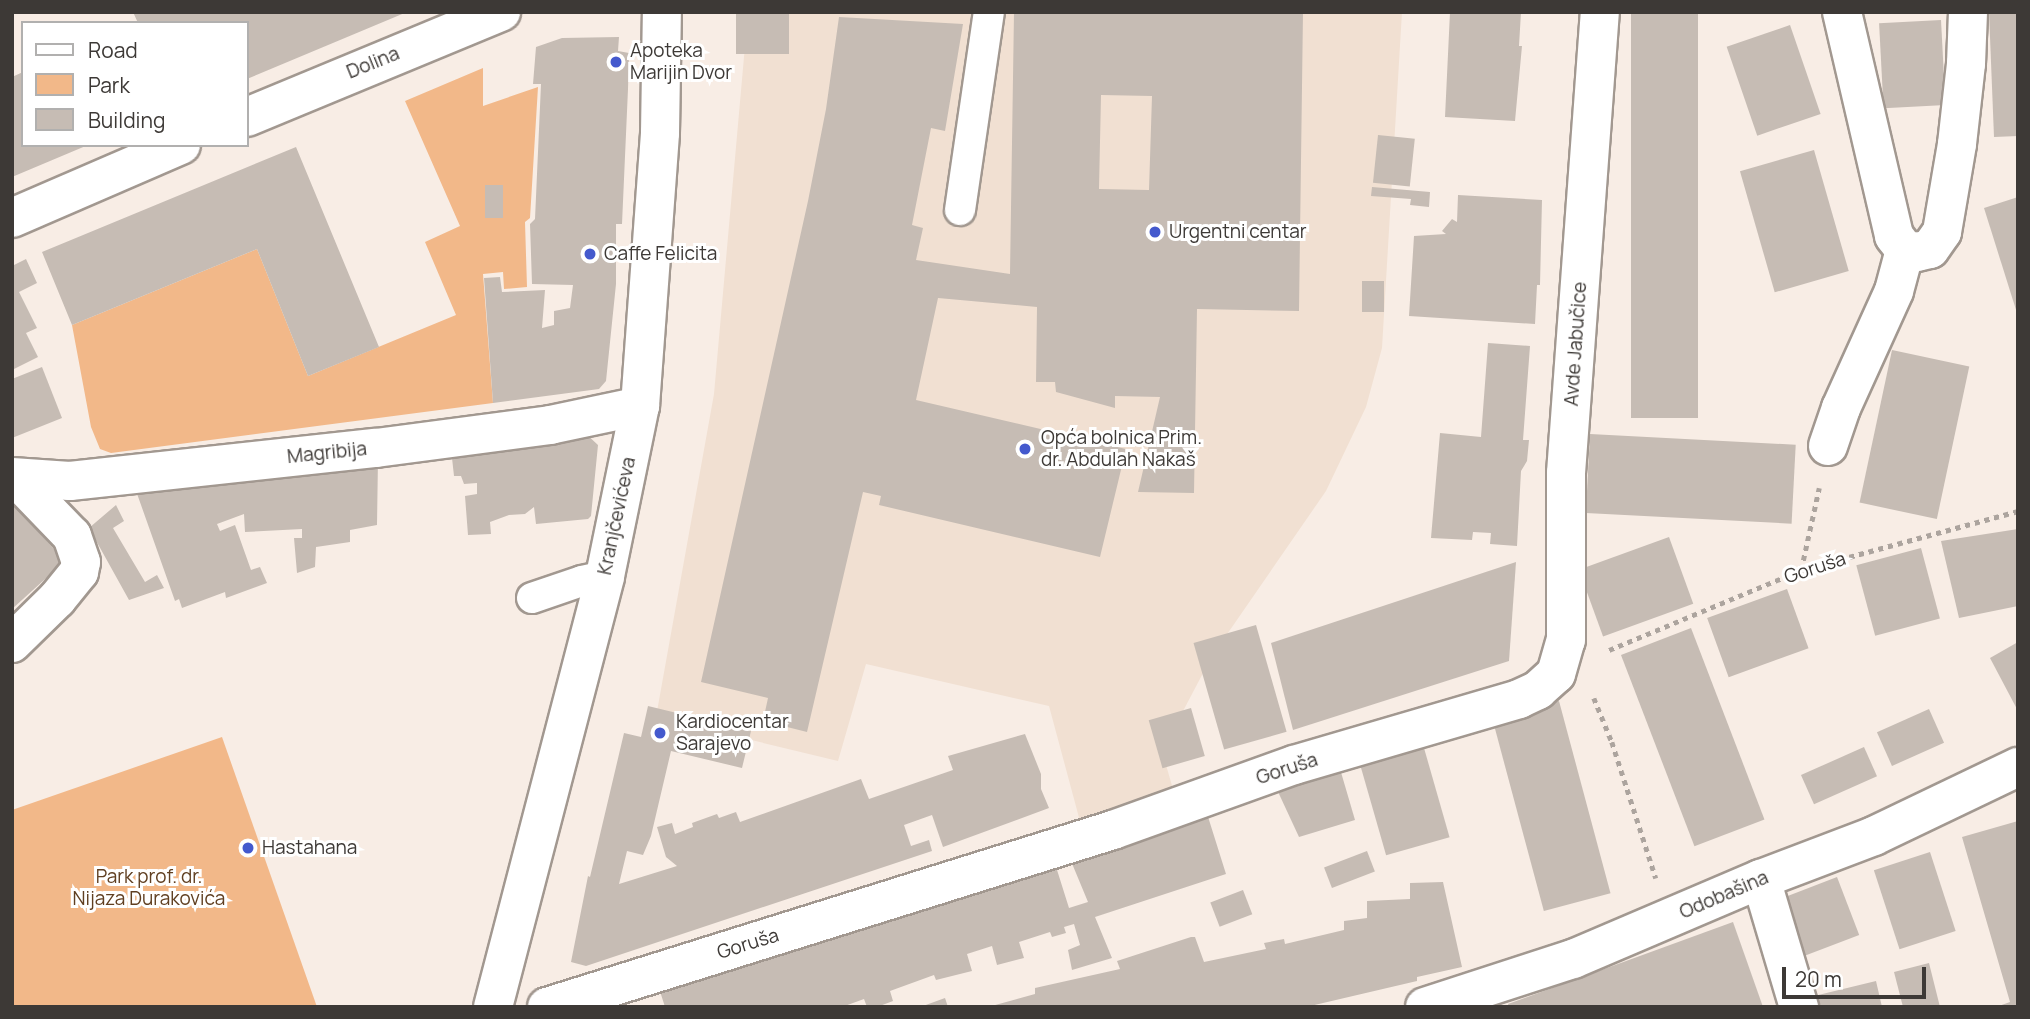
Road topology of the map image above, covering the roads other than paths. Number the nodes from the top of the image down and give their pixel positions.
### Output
1 (501, 12) edge
2 (662, 12) edge
3 (989, 12) edge
4 (1600, 12) edge
5 (1842, 12) edge
6 (1968, 12) edge
7 (248, 117) edge
8 (176, 147) edge
9 (960, 210) dead end
10 (12, 218) edge
11 (1905, 250) junction
12 (640, 406) junction
13 (1828, 446) road end
14 (15, 478) edge
15 (605, 576) junction
16 (532, 598) dead end
17 (12, 643) edge
18 (1556, 674) joint
19 (2018, 767) edge
20 (1761, 879) junction
21 (493, 1007) edge
22 (547, 1007) edge
23 (1425, 1007) edge
24 (1799, 1007) edge

1 - 7 street, Dolina
2 - 12 street, Kranjčevićeva
3 - 9 lane
4 - 18 street, Avde Jabučice
5 - 11 street
6 - 11 street
8 - 10 street
11 - 13 street
12 - 14 street, Magribija
12 - 15 street, Kranjčevićeva
14 - 17 street
15 - 16 lane
15 - 21 street, Kranjčevićeva
18 - 22 street, Goruša
19 - 20 street, Odobašina
20 - 23 street, Odobašina
20 - 24 street

